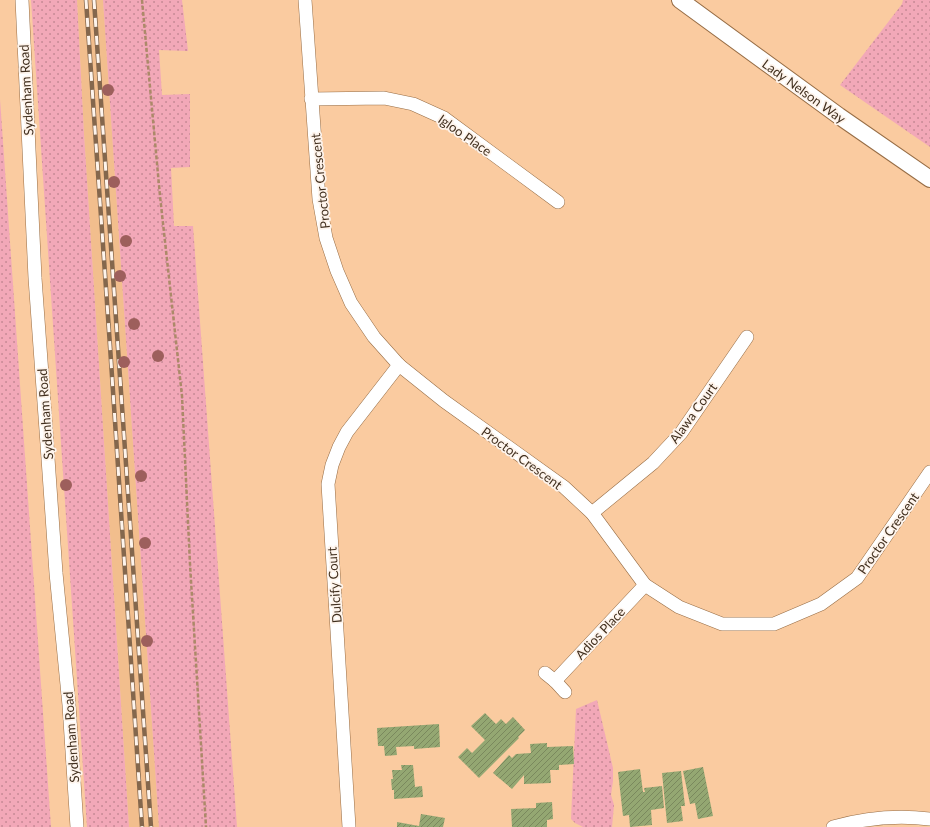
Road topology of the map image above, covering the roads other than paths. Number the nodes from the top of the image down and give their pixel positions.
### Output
1 (22, 0) edge
2 (304, 0) edge
3 (680, 0) edge
4 (311, 99) junction
5 (930, 179) edge
6 (558, 202) dead end
7 (747, 337) dead end
8 (399, 365) junction
9 (928, 481) edge
10 (592, 513) junction
11 (645, 585) junction
12 (564, 692) dead end
13 (930, 818) edge
14 (77, 827) edge
15 (349, 827) edge
16 (833, 827) edge

1 - 14 street, Sydenham Road
2 - 4 street, Proctor Crescent
3 - 5 street, Lady Nelson Way
4 - 6 street, Igloo Place
4 - 8 street, Proctor Crescent
7 - 10 street, Alawa Court
8 - 10 street, Proctor Crescent
8 - 15 street, Dulcify Court
9 - 11 street, Proctor Crescent
10 - 11 street, Proctor Crescent
11 - 12 street, Adios Place
13 - 16 street

